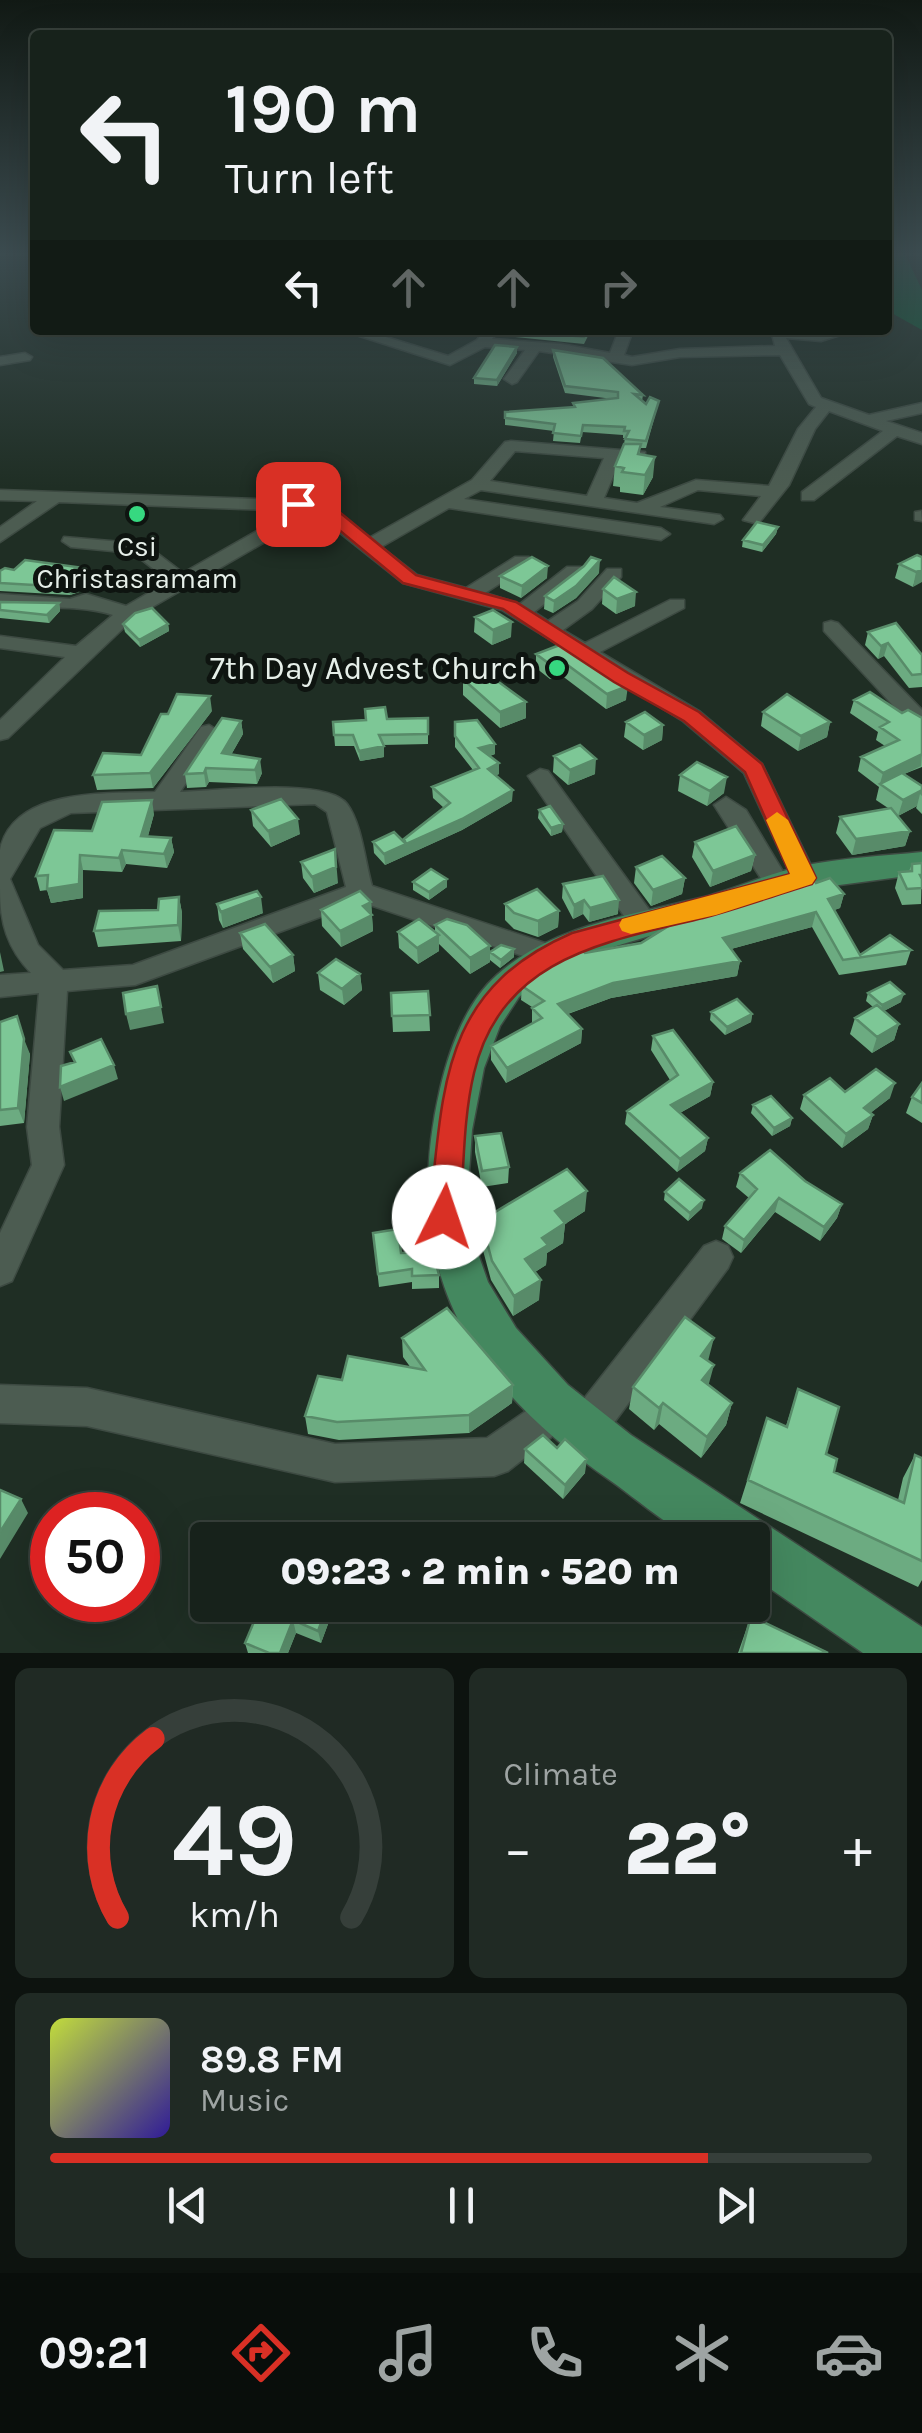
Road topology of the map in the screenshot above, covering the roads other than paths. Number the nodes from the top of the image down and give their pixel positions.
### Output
1 (364, 335) edge
2 (624, 335) edge
3 (778, 335) edge
4 (487, 336) edge
5 (534, 347) junction
6 (788, 350) junction
7 (24, 356) dead end
8 (615, 360) junction
9 (0, 361) edge
10 (512, 379) dead end
11 (825, 408) junction
12 (922, 408) edge
13 (868, 420) junction
14 (895, 429) junction
15 (922, 440) edge
16 (614, 454) junction
17 (639, 456) edge
18 (478, 484) junction
19 (773, 492) junction
20 (0, 495) edge
21 (56, 496) junction
22 (808, 496) dead end
23 (448, 502) junction
24 (593, 502) junction
25 (313, 506) junction
26 (640, 509) junction
27 (714, 519) dead end
28 (752, 520) dead end
29 (660, 534) dead end
30 (0, 536) edge
31 (70, 542) dead end
32 (366, 547) junction
33 (522, 560) edge
34 (574, 571) edge
35 (614, 574) edge
36 (182, 580) junction
37 (470, 594) junction
38 (0, 600) edge
39 (678, 604) dead end
40 (522, 612) junction
41 (128, 613) junction
42 (832, 628) dead end
43 (550, 629) junction
44 (0, 642) edge
45 (584, 652) junction
46 (80, 653) junction
47 (922, 723) edge
48 (208, 732) edge
49 (0, 733) edge
50 (540, 776) dead end
51 (162, 800) junction
52 (726, 806) dead end
53 (920, 866) edge
54 (2, 869) edge
55 (791, 882) junction
56 (360, 892) junction
57 (642, 922) junction
58 (547, 954) junction
59 (54, 979) junction
60 (0, 986) edge
61 (716, 1257) dead end
62 (0, 1270) edge
63 (0, 1404) edge
64 (572, 1419) junction
65 (720, 1522) edge
66 (770, 1556) edge
67 (911, 1653) edge

1 - 4 street
2 - 8 street
3 - 6 street
4 - 5 street
5 - 8 street
5 - 10 street
6 - 8 street
6 - 11 street
7 - 9 street
11 - 13 street
11 - 19 street
12 - 13 street
13 - 14 street
14 - 15 street
14 - 22 street
16 - 17 street
16 - 18 street
16 - 24 street
18 - 23 street
18 - 24 street
19 - 26 street
19 - 28 street
20 - 21 street
21 - 25 street
21 - 30 street
23 - 29 street
23 - 32 street
24 - 26 street
25 - 32 street
25 - 36 street
26 - 27 street
31 - 36 street
32 - 37 street
33 - 37 street
34 - 40 street
35 - 43 street
36 - 41 street
37 - 40 street
38 - 41 street
39 - 45 street
40 - 43 street
41 - 46 street
42 - 47 street
43 - 45 street
44 - 46 street
45 - 55 street
46 - 49 street
48 - 51 street
50 - 57 street
51 - 54 street
51 - 56 street
52 - 55 street
53 - 55 main road
54 - 59 street
55 - 57 main road
56 - 58 street
56 - 59 street
57 - 58 main road
58 - 64 main road
59 - 60 street
59 - 62 street
61 - 64 street
63 - 64 street
64 - 65 main road
66 - 67 main road

